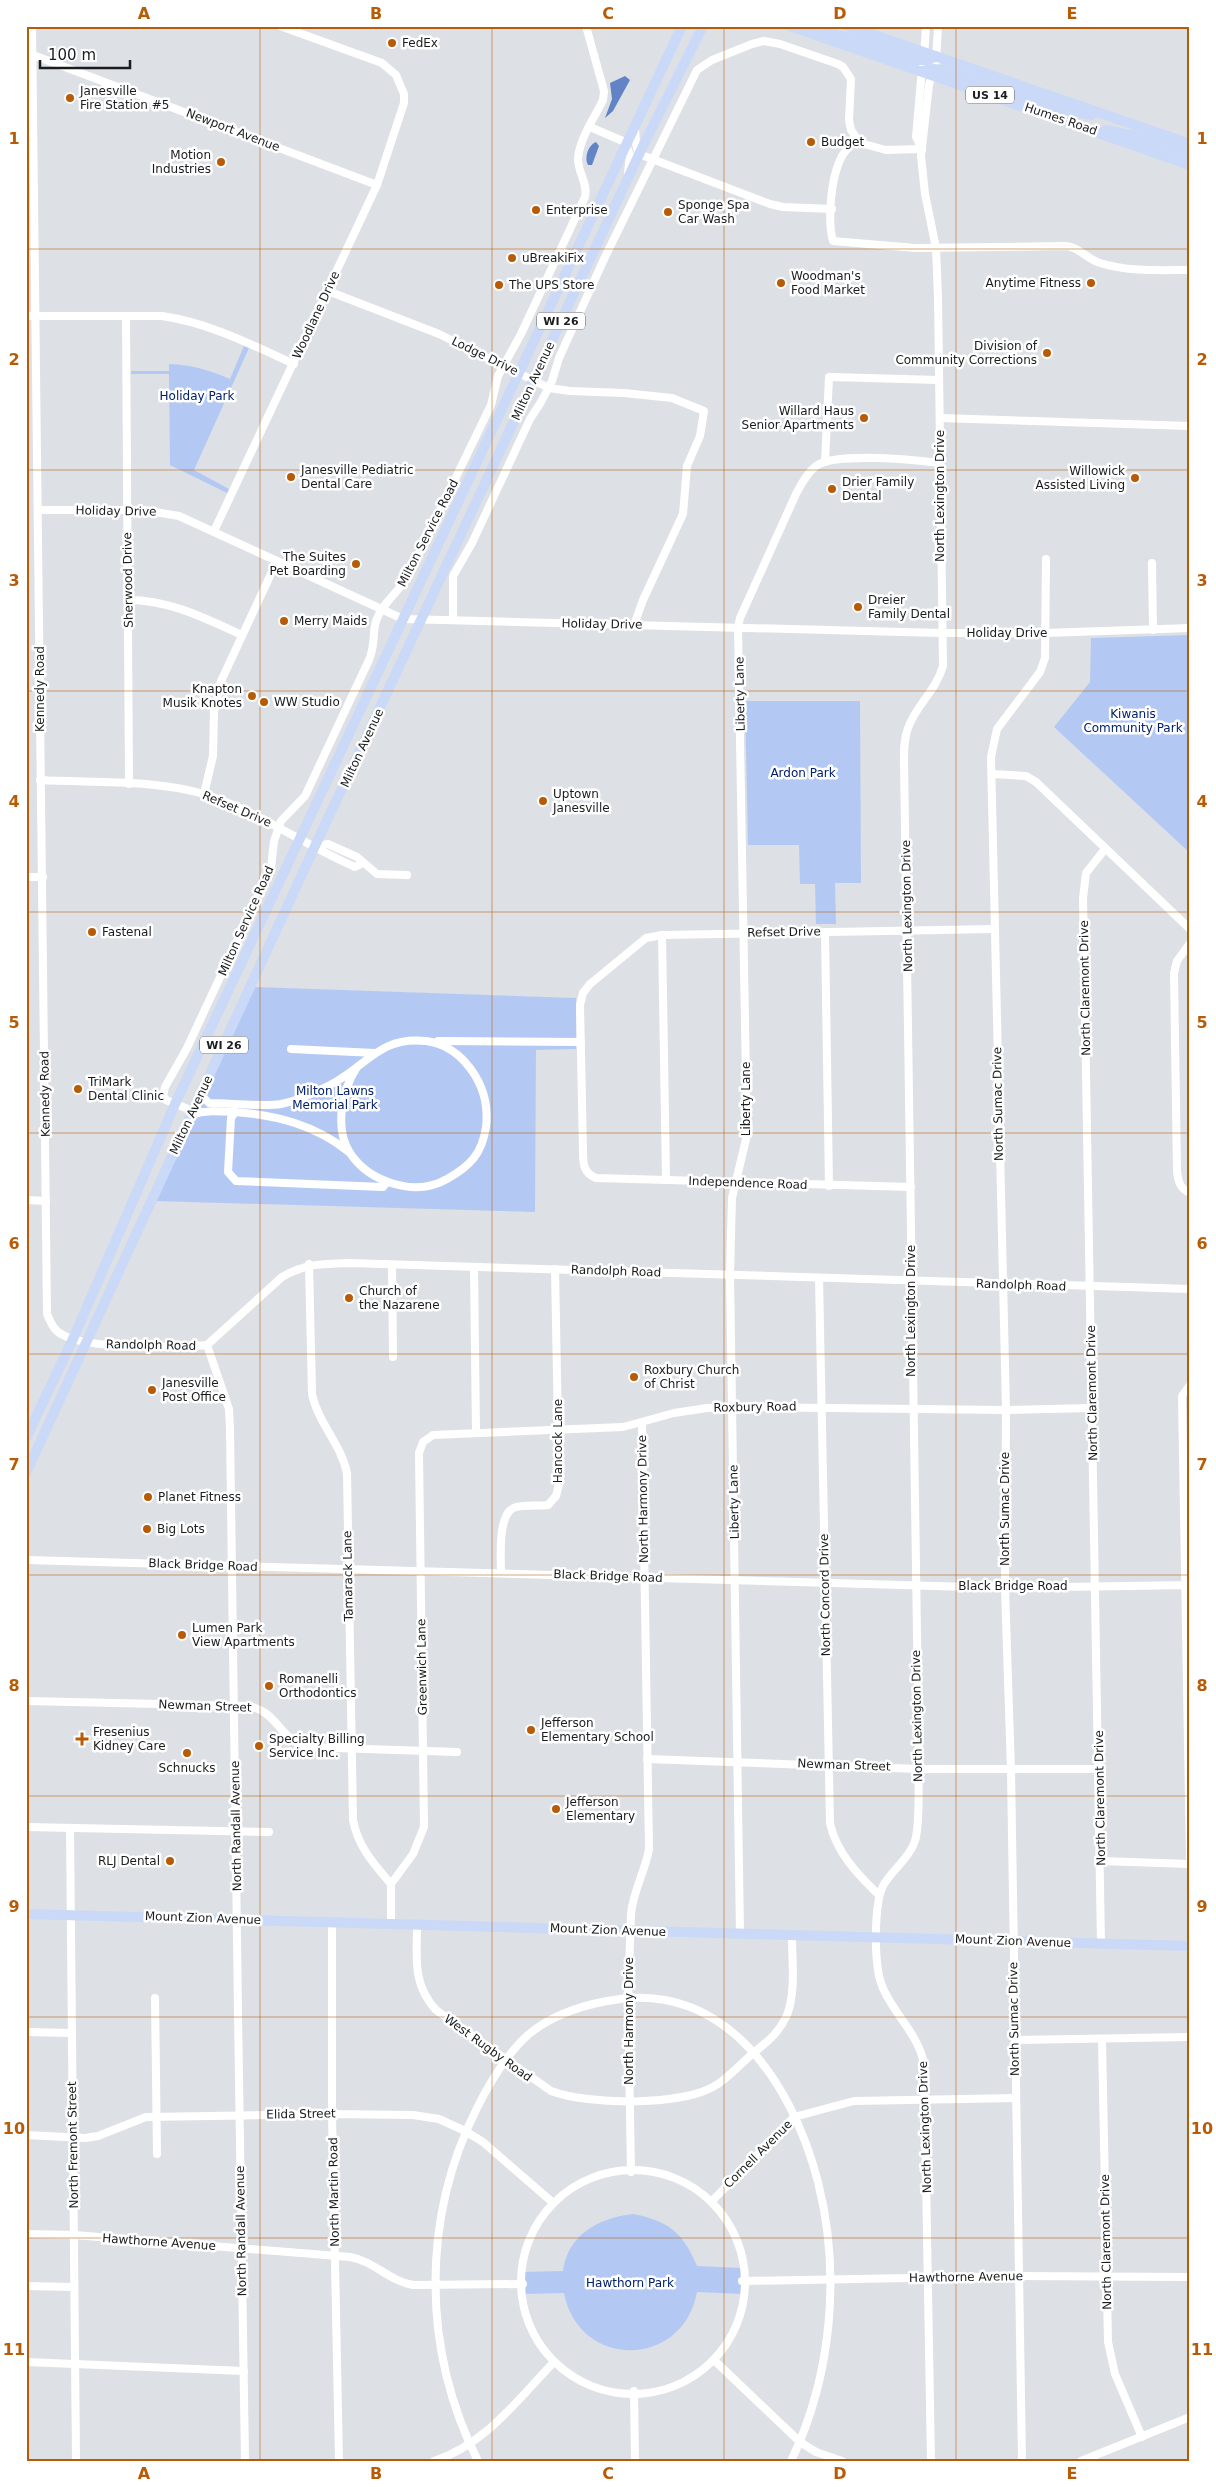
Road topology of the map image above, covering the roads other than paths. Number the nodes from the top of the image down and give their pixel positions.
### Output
1 (32, 26) edge
2 (280, 26) edge
3 (586, 26) edge
4 (682, 26) edge
5 (711, 26) edge
6 (848, 26) edge
7 (926, 26) edge
8 (938, 26) edge
9 (794, 28) edge
10 (702, 29) edge
11 (32, 55) junction
12 (924, 56) junction
13 (936, 56) junction
14 (929, 72) junction
15 (1120, 120) junction
16 (636, 121) junction
17 (590, 127) junction
18 (1089, 129) junction
19 (857, 139) junction
20 (626, 142) junction
21 (1190, 144) edge
22 (922, 149) junction
23 (641, 150) junction
24 (1190, 154) edge
25 (652, 158) junction
26 (1190, 165) edge
27 (627, 180) junction
28 (377, 185) junction
29 (832, 209) junction
30 (936, 248) junction
31 (1190, 270) edge
32 (328, 291) junction
33 (26, 316) edge
34 (36, 316) junction
35 (126, 316) junction
36 (294, 364) junction
37 (503, 366) junction
38 (519, 373) junction
39 (534, 380) junction
40 (939, 380) junction
41 (549, 388) junction
42 (940, 418) junction
43 (1190, 426) edge
44 (825, 462) junction
45 (940, 463) junction
46 (38, 510) junction
47 (127, 510) junction
48 (214, 531) junction
49 (1046, 559) dead end
50 (277, 562) junction
51 (1152, 563) dead end
52 (128, 600) junction
53 (381, 610) junction
54 (423, 618) junction
55 (403, 619) junction
56 (453, 620) junction
57 (634, 624) junction
58 (738, 627) junction
59 (1190, 628) edge
60 (1153, 630) junction
61 (941, 633) junction
62 (1045, 633) junction
63 (242, 635) junction
64 (992, 774) junction
65 (40, 780) junction
66 (130, 784) junction
67 (204, 794) junction
68 (279, 827) junction
69 (300, 838) junction
70 (316, 846) junction
71 (1105, 848) junction
72 (408, 875) dead end
73 (26, 877) edge
74 (43, 877) junction
75 (994, 929) junction
76 (1190, 930) edge
77 (908, 931) junction
78 (826, 932) junction
79 (744, 933) junction
80 (662, 935) junction
81 (1190, 943) edge
82 (423, 1041) junction
83 (466, 1042) junction
84 (581, 1042) junction
85 (291, 1049) dead end
86 (375, 1053) junction
87 (460, 1057) junction
88 (357, 1067) junction
89 (332, 1084) junction
90 (344, 1093) junction
91 (200, 1095) junction
92 (175, 1104) junction
93 (281, 1104) junction
94 (192, 1113) junction
95 (233, 1115) junction
96 (277, 1117) junction
97 (350, 1152) junction
98 (369, 1171) junction
99 (666, 1180) junction
100 (387, 1182) junction
101 (736, 1182) junction
102 (360, 1186) junction
103 (829, 1186) junction
104 (911, 1187) junction
105 (1190, 1193) edge
106 (26, 1200) edge
107 (46, 1201) junction
108 (309, 1264) junction
109 (392, 1265) junction
110 (474, 1266) junction
111 (555, 1269) junction
112 (730, 1275) junction
113 (819, 1278) junction
114 (910, 1280) junction
115 (1003, 1285) junction
116 (1090, 1287) junction
117 (1190, 1289) edge
118 (73, 1339) junction
119 (86, 1343) junction
120 (207, 1345) junction
121 (393, 1357) dead end
122 (1190, 1385) edge
123 (732, 1407) junction
124 (822, 1407) junction
125 (1092, 1408) junction
126 (912, 1409) junction
127 (1006, 1410) junction
128 (642, 1423) junction
129 (558, 1431) junction
130 (476, 1432) junction
131 (26, 1438) edge
132 (423, 1442) joint
133 (26, 1473) edge
134 (26, 1560) edge
135 (230, 1566) junction
136 (348, 1569) junction
137 (420, 1571) junction
138 (501, 1573) junction
139 (644, 1577) junction
140 (735, 1580) junction
141 (825, 1582) junction
142 (915, 1585) junction
143 (1187, 1585) edge
144 (1096, 1586) junction
145 (1005, 1588) junction
146 (26, 1701) edge
147 (234, 1706) junction
148 (351, 1749) junction
149 (423, 1751) junction
150 (458, 1752) dead end
151 (647, 1759) junction
152 (739, 1762) junction
153 (828, 1764) junction
154 (919, 1768) junction
155 (1100, 1769) junction
156 (1011, 1770) junction
157 (26, 1827) edge
158 (70, 1828) junction
159 (269, 1832) dead end
160 (236, 1833) junction
161 (1190, 1859) edge
162 (1100, 1861) junction
163 (1190, 1864) edge
164 (391, 1884) junction
165 (879, 1895) junction
166 (26, 1914) edge
167 (71, 1914) junction
168 (238, 1919) junction
169 (332, 1922) junction
170 (391, 1923) junction
171 (417, 1924) junction
172 (630, 1931) junction
173 (740, 1934) junction
174 (792, 1936) junction
175 (878, 1937) junction
176 (1013, 1942) junction
177 (1101, 1944) junction
178 (1190, 1946) edge
179 (628, 1997) junction
180 (155, 1998) dead end
181 (26, 2032) edge
182 (72, 2033) junction
183 (1190, 2037) edge
184 (1102, 2039) junction
185 (1015, 2040) junction
186 (754, 2053) junction
187 (505, 2060) junction
188 (1016, 2098) junction
189 (926, 2099) junction
190 (629, 2101) junction
191 (332, 2114) junction
192 (240, 2116) junction
193 (156, 2117) junction
194 (794, 2118) junction
195 (465, 2131) junction
196 (26, 2135) edge
197 (74, 2138) junction
198 (157, 2154) dead end
199 (631, 2172) junction
200 (713, 2200) junction
201 (551, 2201) junction
202 (26, 2234) edge
203 (74, 2235) junction
204 (241, 2248) junction
205 (336, 2257) junction
206 (1018, 2276) junction
207 (1190, 2277) edge
208 (929, 2278) junction
209 (1106, 2278) junction
210 (830, 2279) junction
211 (742, 2281) junction
212 (435, 2284) junction
213 (523, 2284) junction
214 (26, 2286) edge
215 (73, 2287) junction
216 (714, 2361) junction
217 (26, 2362) edge
218 (74, 2363) junction
219 (552, 2364) junction
220 (244, 2371) junction
221 (634, 2391) junction
222 (1190, 2417) edge
223 (1142, 2438) junction
224 (800, 2442) junction
225 (470, 2445) junction
226 (76, 2461) edge
227 (245, 2461) edge
228 (339, 2461) edge
229 (434, 2461) edge
230 (478, 2461) edge
231 (635, 2461) edge
232 (791, 2461) edge
233 (842, 2461) edge
234 (931, 2461) edge
235 (1022, 2461) edge
236 (1081, 2461) edge

1 - 11 street, Kennedy Road
2 - 28 street, Woodlane Drive
3 - 17 street, Milton Service Road
4 - 16 main road, Milton Avenue / WI 26
5 - 10 main road
6 - 12 main road
7 - 12 street, North Lexington Drive
8 - 13 street, North Lexington Drive
9 - 12 main road
9 - 14 main road, Humes Road / US 14
10 - 23 main road, Milton Avenue / WI 26
11 - 28 street, Newport Avenue
11 - 34 street, Kennedy Road
12 - 13 main road
12 - 14 street, North Lexington Drive
13 - 14 street, North Lexington Drive
13 - 15 main road, Humes Road / US 14
14 - 15 main road
14 - 18 main road, Humes Road / US 14
14 - 22 street, North Lexington Drive
15 - 21 main road, Humes Road / US 14
16 - 20 main road, Milton Avenue / WI 26
16 - 23 street
17 - 20 street
17 - 37 street, Milton Service Road
18 - 24 main road
18 - 26 main road, Humes Road / US 14
19 - 22 street
19 - 25 street
19 - 29 street
20 - 27 street
20 - 38 main road, Milton Avenue / WI 26
22 - 30 street, North Lexington Drive
23 - 25 street
23 - 27 main road, Milton Avenue / WI 26
25 - 29 street
25 - 41 street
27 - 39 main road, Milton Avenue / WI 26
28 - 32 street, Woodlane Drive
29 - 30 street
30 - 31 street
30 - 40 street, North Lexington Drive
32 - 36 street, Woodlane Drive
32 - 37 street, Lodge Drive
33 - 34 street
34 - 35 street
34 - 46 street, Kennedy Road
35 - 36 street
35 - 47 street, Sherwood Drive
36 - 48 street, Woodlane Drive
37 - 38 street, Lodge Drive
37 - 53 street, Milton Service Road
38 - 39 street, Lodge Drive
38 - 55 main road, Milton Avenue / WI 26
39 - 41 street, Lodge Drive
39 - 54 main road, Milton Avenue / WI 26
40 - 42 street, North Lexington Drive
40 - 44 street
41 - 56 street
41 - 57 street, Lodge Drive
42 - 43 street
42 - 45 street, North Lexington Drive
44 - 45 street, Liberty Lane
44 - 58 street, Liberty Lane
45 - 61 street, North Lexington Drive
46 - 47 street, Holiday Drive
46 - 65 street, Kennedy Road
47 - 48 street, Holiday Drive
47 - 52 street, Sherwood Drive
48 - 50 street, Holiday Drive
49 - 62 street, North Sumac Drive
50 - 53 street, Holiday Drive
50 - 63 street
51 - 60 street
52 - 63 street
52 - 66 street, Sherwood Drive
53 - 55 street, Holiday Drive
53 - 68 street, Milton Service Road
54 - 55 street, Holiday Drive
54 - 56 street, Holiday Drive
54 - 70 main road, Milton Avenue / WI 26
55 - 69 main road, Milton Avenue / WI 26
56 - 57 street, Holiday Drive
57 - 58 street, Holiday Drive
58 - 61 street, Holiday Drive
58 - 79 street, Liberty Lane
59 - 60 street, Holiday Drive
60 - 62 street, Holiday Drive
61 - 62 street, Holiday Drive
61 - 77 street, North Lexington Drive
62 - 64 street, North Sumac Drive
63 - 67 street
64 - 71 street
64 - 75 street, North Sumac Drive
65 - 66 street, Refset Drive
65 - 74 street, Kennedy Road
66 - 67 street, Refset Drive
67 - 68 street, Refset Drive
68 - 69 street, Refset Drive
68 - 92 street, Milton Service Road
69 - 70 street, Refset Drive
69 - 92 main road, Milton Avenue / WI 26
70 - 72 street, Refset Drive
70 - 91 main road, Milton Avenue / WI 26
71 - 76 street
71 - 116 street, North Claremont Drive
73 - 74 street
74 - 107 street, Kennedy Road
75 - 77 street, Refset Drive
75 - 115 street, North Sumac Drive
77 - 78 street, Refset Drive
77 - 104 street, North Lexington Drive
78 - 79 street, Refset Drive
78 - 103 street
79 - 80 street, Refset Drive
79 - 101 street, Liberty Lane
80 - 84 street, Refset Drive
80 - 99 street
81 - 105 street
82 - 83 street
82 - 86 street
82 - 87 street
83 - 84 street
83 - 87 street
84 - 99 street, Independence Road
85 - 86 street
86 - 88 street
87 - 100 street
88 - 89 street
88 - 90 street
89 - 90 street
89 - 93 street
90 - 97 street
91 - 93 street
91 - 94 main road, Milton Avenue / WI 26
92 - 94 street
92 - 118 main road, Milton Avenue / WI 26
93 - 96 street
94 - 95 street
94 - 119 main road, Milton Avenue / WI 26
95 - 96 street
95 - 102 street
96 - 97 street
97 - 98 street
98 - 100 street
98 - 102 street
99 - 101 street, Independence Road
100 - 102 street
101 - 103 street, Independence Road
101 - 112 street, Liberty Lane
103 - 104 street, Independence Road
104 - 114 street, North Lexington Drive
106 - 107 street
107 - 118 street, Kennedy Road
108 - 109 street, Randolph Road
108 - 120 street, Randolph Road
108 - 136 street, Tamarack Lane
109 - 110 street, Randolph Road
109 - 121 street
110 - 111 street, Randolph Road
110 - 130 street
111 - 112 street, Randolph Road
111 - 129 street, Hancock Lane
112 - 113 street, Randolph Road
112 - 123 street, Liberty Lane
113 - 114 street, Randolph Road
113 - 124 street, North Concord Drive
114 - 115 street, Randolph Road
114 - 126 street, North Lexington Drive
115 - 116 street, Randolph Road
115 - 127 street, North Sumac Drive
116 - 117 street, Randolph Road
116 - 125 street, North Claremont Drive
118 - 119 street, Randolph Road
118 - 131 main road, Milton Avenue / WI 26
119 - 120 street, Randolph Road
119 - 133 main road, Milton Avenue / WI 26
120 - 135 street, North Randall Avenue
122 - 143 street
123 - 124 street, Roxbury Road
123 - 128 street, Roxbury Road
123 - 140 street, Liberty Lane
124 - 126 street, Roxbury Road
124 - 141 street, North Concord Drive
125 - 127 street, Roxbury Road
125 - 144 street, North Claremont Drive
126 - 127 street, Roxbury Road
126 - 142 street, North Lexington Drive
127 - 145 street, North Sumac Drive
128 - 129 street, Roxbury Road
128 - 139 street, North Harmony Drive
129 - 130 street, Roxbury Road
129 - 138 street, Hancock Lane
130 - 132 street, Roxbury Road
132 - 137 street, Greenwich Lane
134 - 135 street, Black Bridge Road
135 - 136 street, Black Bridge Road
135 - 147 street, North Randall Avenue
136 - 137 street, Black Bridge Road
136 - 148 street, Tamarack Lane
137 - 138 street, Black Bridge Road
137 - 149 street, Greenwich Lane
138 - 139 street, Black Bridge Road
139 - 140 street, Black Bridge Road
139 - 151 street, North Harmony Drive
140 - 141 street, Black Bridge Road
140 - 152 street, Liberty Lane
141 - 142 street, Black Bridge Road
141 - 153 street, North Concord Drive
142 - 145 street, Black Bridge Road
142 - 154 street, North Lexington Drive
143 - 144 street, Black Bridge Road
143 - 161 street
144 - 145 street, Black Bridge Road
144 - 155 street, North Claremont Drive
145 - 156 street, North Sumac Drive
146 - 147 street, Newman Street
147 - 148 street, Newman Street
147 - 160 street, North Randall Avenue
148 - 149 street, Newman Street
148 - 164 street, Tamarack Lane
149 - 150 street, Newman Street
149 - 164 street, Greenwich Lane
151 - 152 street, Newman Street
151 - 172 street, North Harmony Drive
152 - 153 street, Newman Street
152 - 173 street, Liberty Lane
153 - 154 street, Newman Street
153 - 165 street, North Concord Drive
154 - 156 street, Newman Street
154 - 165 street, North Lexington Drive
155 - 156 street, Newman Street
155 - 162 street, North Claremont Drive
156 - 176 street, North Sumac Drive
157 - 158 street
158 - 160 street
158 - 167 street, North Fremont Street
159 - 160 street
160 - 168 street, North Randall Avenue
162 - 163 street
162 - 177 street, North Claremont Drive
164 - 170 street
165 - 175 street, North Lexington Drive
166 - 167 main road, Mount Zion Avenue
167 - 168 main road, Mount Zion Avenue
167 - 182 street, North Fremont Street
168 - 169 main road, Mount Zion Avenue
168 - 192 street, North Randall Avenue
169 - 170 main road, Mount Zion Avenue
169 - 191 street, North Martin Road
170 - 171 main road, Mount Zion Avenue
171 - 172 main road, Mount Zion Avenue
171 - 187 street, West Rugby Road
172 - 173 main road, Mount Zion Avenue
172 - 179 street, North Harmony Drive
173 - 174 main road, Mount Zion Avenue
174 - 175 main road, Mount Zion Avenue
174 - 186 street, West Rugby Road
175 - 176 main road, Mount Zion Avenue
175 - 189 street, North Lexington Drive
176 - 177 main road, Mount Zion Avenue
176 - 185 street, North Sumac Drive
177 - 178 main road, Mount Zion Avenue
179 - 186 street
179 - 187 street
179 - 190 street, North Harmony Drive
180 - 193 street
181 - 182 street
182 - 197 street, North Fremont Street
183 - 184 street
184 - 185 street
184 - 209 street, North Claremont Drive
185 - 188 street, North Sumac Drive
186 - 190 street, West Rugby Road
186 - 194 street
187 - 190 street, West Rugby Road
187 - 195 street
188 - 189 street, Cornell Avenue
188 - 206 street, North Sumac Drive
189 - 194 street, Cornell Avenue
189 - 208 street, North Lexington Drive
190 - 199 street, North Harmony Drive
191 - 192 street, Elida Street
191 - 195 street, Elida Street
191 - 205 street, North Martin Road
192 - 193 street, Elida Street
192 - 204 street, North Randall Avenue
193 - 197 street, Elida Street
193 - 198 street
194 - 200 street, Cornell Avenue
194 - 210 street
195 - 201 street, Elida Street
195 - 212 street
196 - 197 street, Elida Street
197 - 203 street, North Fremont Street
199 - 200 street
199 - 201 street
200 - 211 street
201 - 213 street
202 - 203 street, Hawthorne Avenue
203 - 204 street, Hawthorne Avenue
203 - 215 street, North Fremont Street
204 - 205 street, Hawthorne Avenue
204 - 220 street, North Randall Avenue
205 - 212 street, Hawthorne Avenue
205 - 228 street, North Martin Road
206 - 208 street, Hawthorne Avenue
206 - 209 street, Hawthorne Avenue
206 - 235 street, North Sumac Drive
207 - 209 street, Hawthorne Avenue
208 - 210 street, Hawthorne Avenue
208 - 234 street, North Lexington Drive
209 - 223 street, North Claremont Drive
210 - 211 street, Hawthorne Avenue
210 - 224 street
211 - 216 street
212 - 213 street, Hawthorne Avenue
212 - 225 street
213 - 219 street
214 - 215 street
215 - 218 street, North Fremont Street
216 - 221 street
216 - 224 street
217 - 218 street
218 - 220 street
218 - 226 street, North Fremont Street
219 - 221 street
219 - 225 street
220 - 227 street, North Randall Avenue
221 - 231 street
222 - 223 street
223 - 236 street
224 - 232 street
224 - 233 street
225 - 229 street
225 - 230 street

